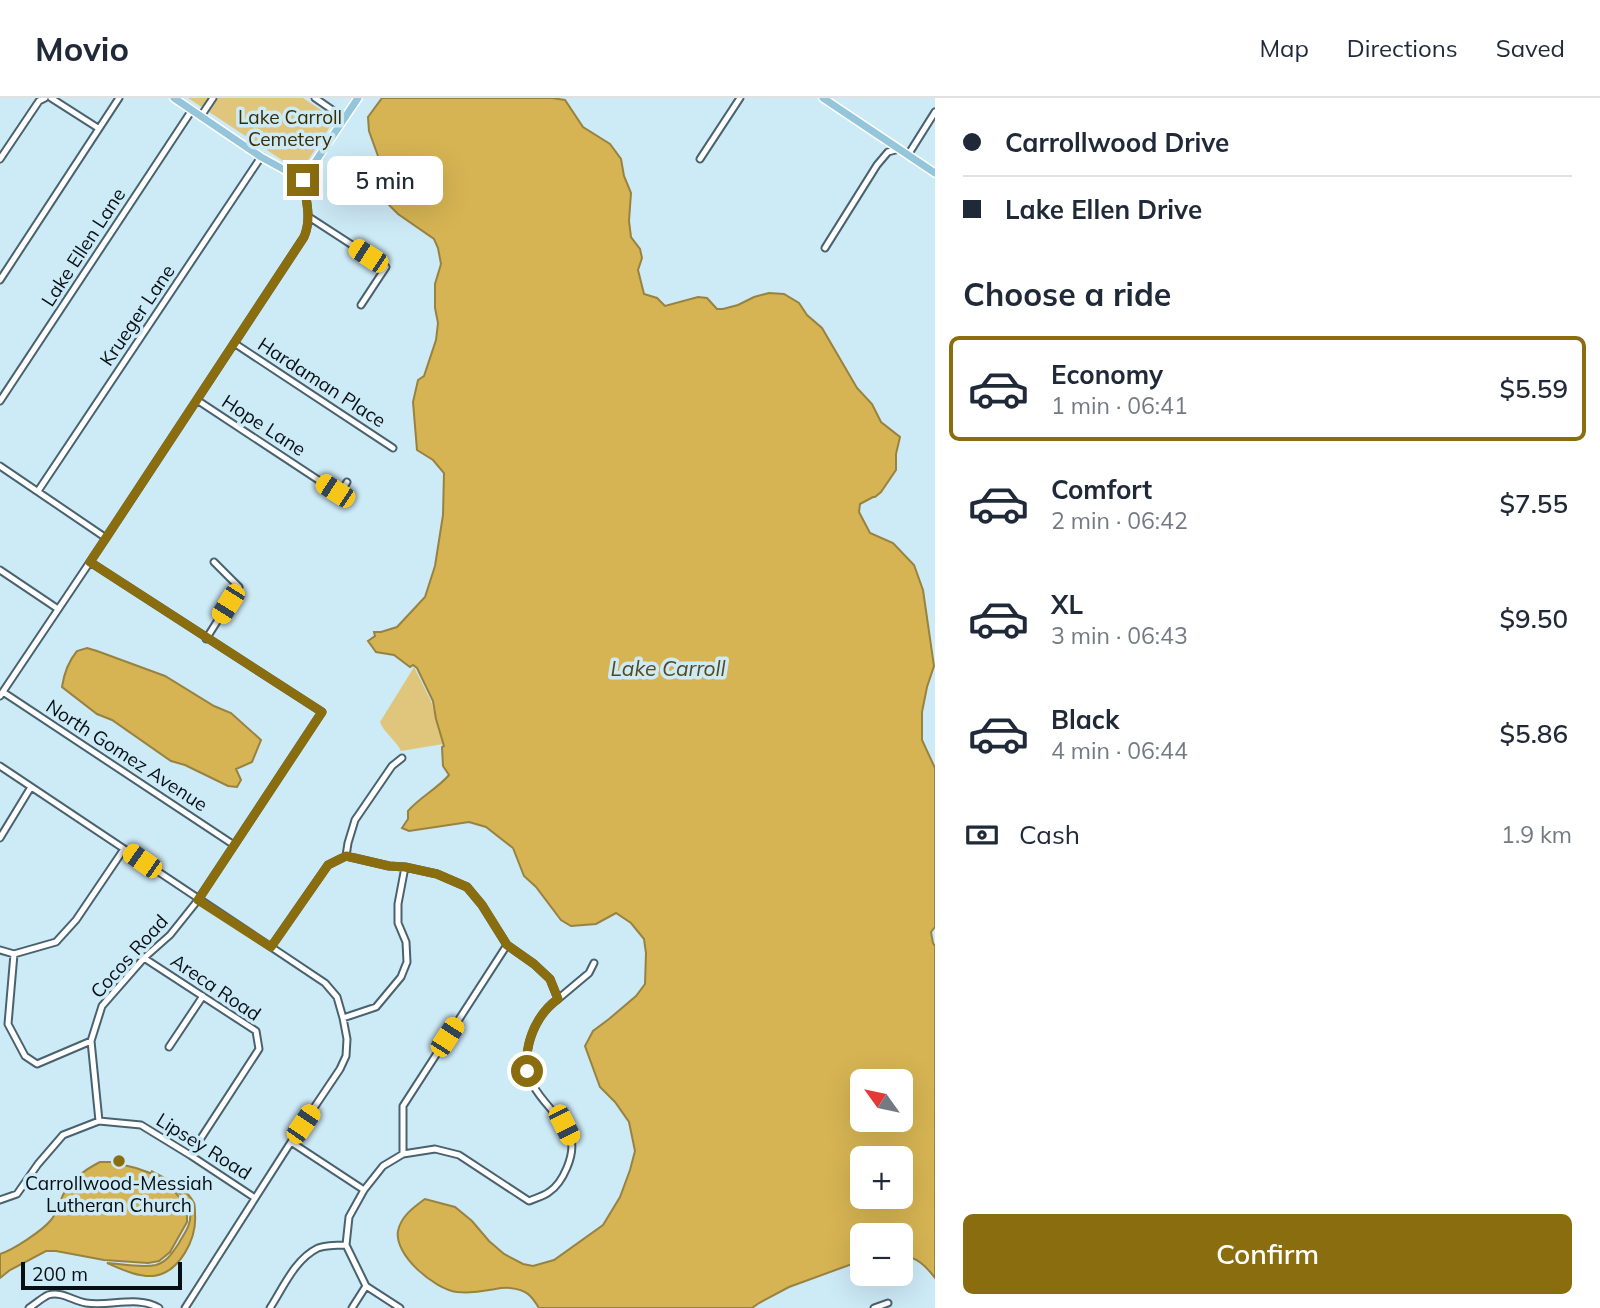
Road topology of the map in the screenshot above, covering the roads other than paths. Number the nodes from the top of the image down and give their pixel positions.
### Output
1 (45, 98) edge
2 (51, 98) edge
3 (119, 98) edge
4 (174, 98) edge
5 (213, 98) edge
6 (315, 98) edge
7 (358, 98) edge
8 (740, 98) edge
9 (823, 98) edge
10 (192, 110) junction
11 (935, 112) edge
12 (201, 116) junction
13 (344, 118) junction
14 (98, 128) junction
15 (899, 149) junction
16 (908, 155) junction
17 (261, 157) junction
18 (0, 159) edge
19 (700, 159) dead end
20 (935, 173) edge
21 (303, 180) junction
22 (309, 217) junction
23 (825, 248) dead end
24 (0, 280) edge
25 (361, 305) dead end
26 (234, 343) junction
27 (197, 400) junction
28 (0, 401) edge
29 (393, 448) dead end
30 (0, 466) edge
31 (347, 482) dead end
32 (38, 491) junction
33 (106, 537) junction
34 (90, 562) junction
35 (214, 562) dead end
36 (0, 570) edge
37 (58, 609) junction
38 (206, 639) junction
39 (1, 694) edge
40 (402, 758) dead end
41 (0, 766) edge
42 (31, 787) junction
43 (0, 838) edge
44 (234, 845) junction
45 (124, 849) junction
46 (346, 856) junction
47 (405, 867) junction
48 (198, 900) junction
49 (507, 945) junction
50 (271, 947) junction
51 (0, 950) edge
52 (14, 954) junction
53 (144, 958) junction
54 (594, 963) dead end
55 (202, 996) junction
56 (558, 999) junction
57 (344, 1018) junction
58 (91, 1041) junction
59 (169, 1047) dead end
60 (99, 1121) junction
61 (291, 1142) junction
62 (403, 1154) junction
63 (190, 1155) junction
64 (364, 1190) junction
65 (255, 1198) junction
66 (0, 1200) edge
67 (346, 1245) junction
68 (366, 1286) junction
69 (888, 1303) dead end
70 (29, 1308) edge
71 (159, 1308) edge
72 (185, 1308) edge
73 (270, 1308) edge
74 (352, 1308) edge
75 (400, 1308) edge
76 (874, 1308) edge

1 - 18 street
2 - 14 street
3 - 14 street
4 - 10 main road
5 - 12 street
6 - 13 street
7 - 13 main road
8 - 19 street
9 - 15 main road
10 - 12 main road
10 - 28 street, Lake Ellen Lane
11 - 16 street
12 - 17 main road
13 - 21 main road
14 - 24 street
15 - 16 main road
15 - 23 street
16 - 20 main road
17 - 21 main road
17 - 32 street, Krueger Lane
21 - 22 street
22 - 25 street
22 - 26 street
26 - 27 street
26 - 29 street, Hardaman Place
27 - 31 street, Hope Lane
27 - 33 street
30 - 32 street
32 - 33 street
33 - 34 street
34 - 37 street
34 - 38 street
35 - 38 street
36 - 37 street
37 - 39 street
38 - 44 street, Cocos Road
39 - 44 street, North Gomez Avenue
40 - 46 street
41 - 42 street
42 - 43 street
42 - 45 street
44 - 48 street, Cocos Road
45 - 48 street
45 - 52 street
46 - 47 street
46 - 50 street
47 - 49 street
47 - 57 street
48 - 50 street
48 - 53 street, Cocos Road
49 - 56 street
49 - 62 street
50 - 57 street
51 - 52 street
52 - 58 street
53 - 55 street, Areca Road
53 - 58 street, Cocos Road
54 - 56 street
55 - 59 street
55 - 63 street, Areca Road
56 - 62 street
57 - 61 street
58 - 60 street, Cocos Road
60 - 63 street, Lipsey Road
60 - 66 street, Lipsey Road
61 - 64 street
61 - 65 street
62 - 64 street
63 - 65 street, Lipsey Road
64 - 67 street
65 - 72 street
67 - 68 street
67 - 73 street
68 - 74 street
68 - 75 street
69 - 76 street
70 - 71 street

